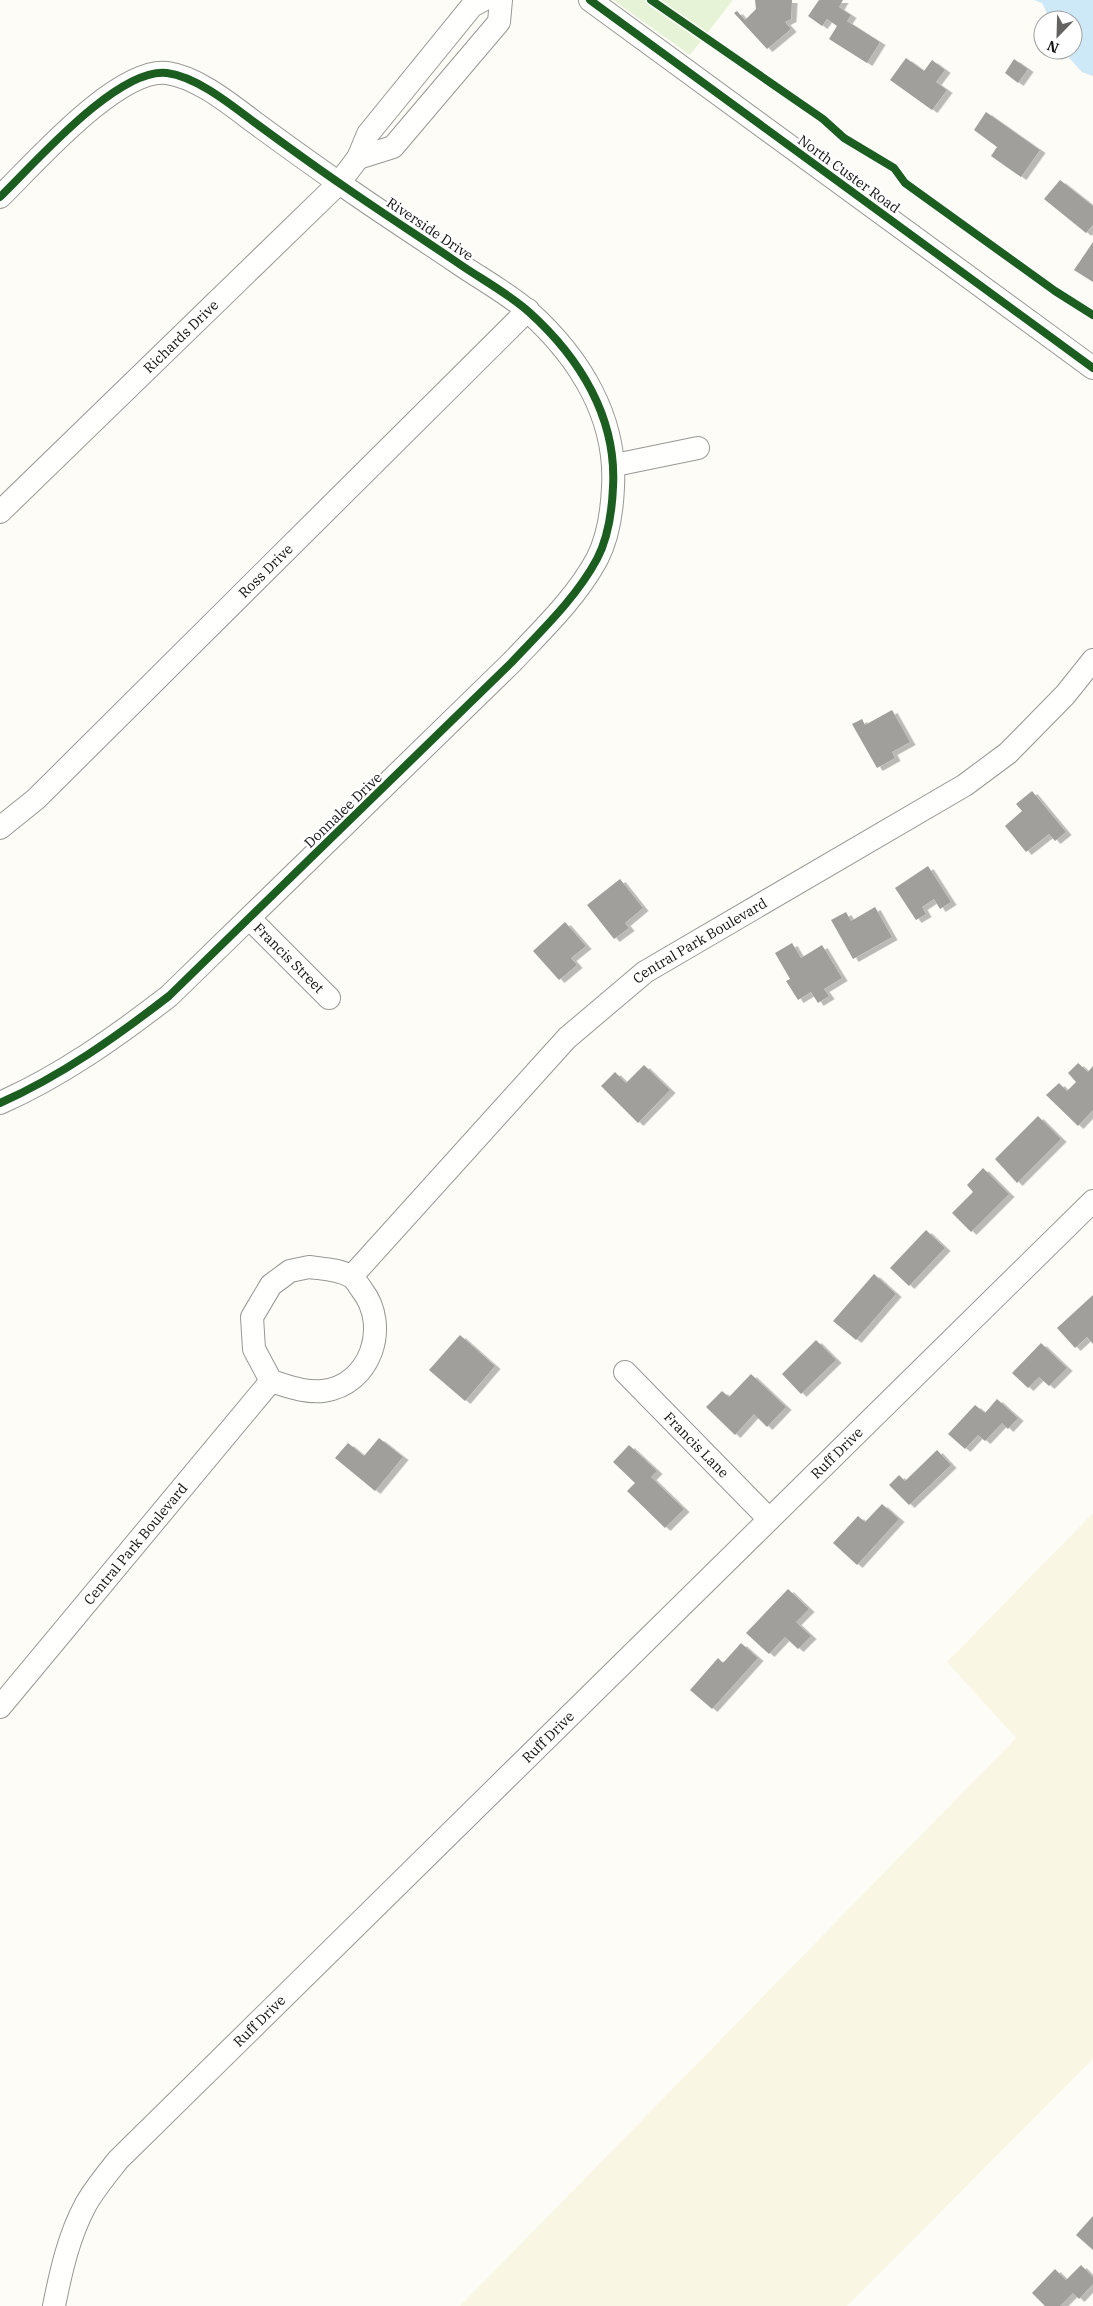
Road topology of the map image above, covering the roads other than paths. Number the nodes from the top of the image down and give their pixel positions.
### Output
1 (483, 0) edge
2 (502, 0) edge
3 (590, 0) edge
4 (358, 158) junction
5 (339, 183) junction
6 (0, 197) edge
7 (528, 310) junction
8 (1093, 368) edge
9 (698, 448) dead end
10 (615, 465) junction
11 (0, 512) edge
12 (1093, 660) edge
13 (0, 828) edge
14 (250, 919) junction
15 (328, 998) dead end
16 (0, 1102) edge
17 (1093, 1201) edge
18 (352, 1276) junction
19 (625, 1372) dead end
20 (271, 1381) junction
21 (769, 1519) junction
22 (0, 1707) edge
23 (54, 2306) edge

1 - 4 street, Richards Drive
2 - 4 street
3 - 8 street, North Custer Road
4 - 5 street, Richards Drive
5 - 6 street, Riverside Drive
5 - 7 street, Riverside Drive
5 - 11 street, Richards Drive
7 - 10 street, Riverside Drive
7 - 13 street, Ross Drive
9 - 10 street
10 - 14 street, Donnalee Drive
12 - 18 street, Central Park Boulevard
14 - 15 street, Francis Street
14 - 16 street, Donnalee Drive
17 - 21 street, Ruff Drive
18 - 20 street
18 - 20 street
19 - 21 street, Francis Lane
20 - 22 street, Central Park Boulevard
21 - 23 street, Ruff Drive

